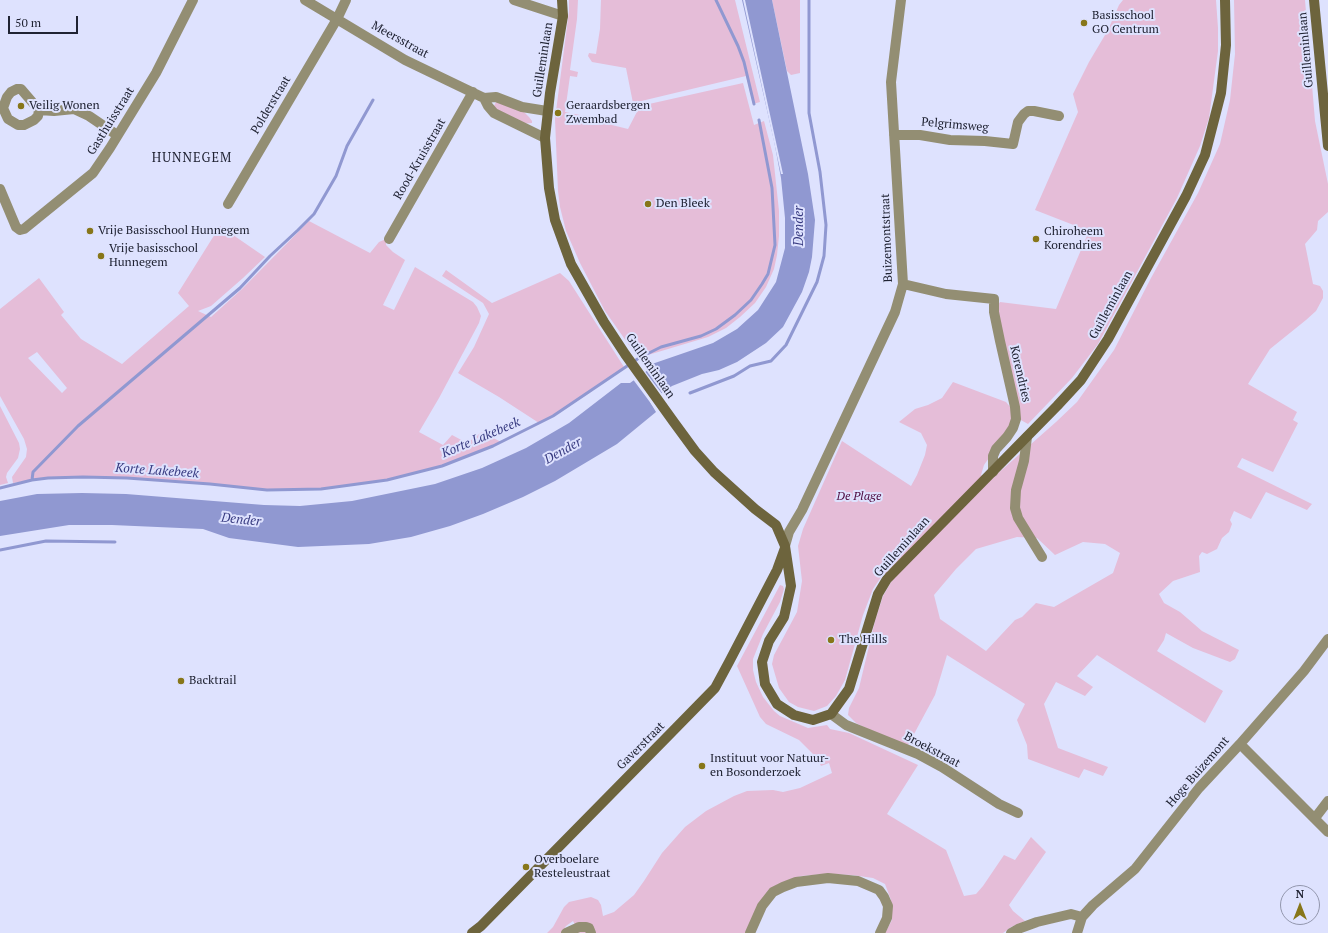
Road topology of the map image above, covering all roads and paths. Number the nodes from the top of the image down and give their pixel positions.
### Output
1 (194, 0) edge
2 (305, 0) edge
3 (346, 0) edge
4 (514, 0) edge
5 (562, 0) edge
6 (901, 0) edge
7 (1225, 0) edge
8 (1314, 0) edge
9 (563, 16) junction
10 (337, 19) junction
11 (473, 92) junction
12 (484, 98) junction
13 (39, 110) junction
14 (547, 111) junction
15 (1052, 117) dead end
16 (117, 135) junction
17 (894, 135) junction
18 (545, 138) junction
19 (1328, 146) edge
20 (0, 189) edge
21 (228, 204) dead end
22 (389, 239) dead end
23 (903, 284) junction
24 (1027, 437) junction
25 (993, 472) junction
26 (786, 546) junction
27 (1042, 557) dead end
28 (1328, 639) edge
29 (831, 714) junction
30 (1240, 744) junction
31 (1328, 801) edge
32 (1018, 813) dead end
33 (1315, 818) junction
34 (1328, 832) edge
35 (1082, 917) junction
36 (1015, 931) edge
37 (474, 932) edge
38 (566, 933) edge
39 (591, 933) edge
40 (750, 933) edge
41 (880, 933) edge
42 (1077, 933) edge

1 - 16 street, Gasthuisstraat
2 - 10 street, Meersstraat
3 - 10 street, Polderstraat
4 - 9 street, Guilleminlaan
5 - 9 main road, Guilleminlaan
6 - 17 street, Buizemontstraat
7 - 24 main road, Guilleminlaan
8 - 19 main road, Guilleminlaan
9 - 14 main road, Guilleminlaan
10 - 11 street, Meersstraat
10 - 21 street, Polderstraat
11 - 12 street, Meersstraat
11 - 22 street, Rood-Kruisstraat
12 - 14 street, Meersstraat
12 - 18 street, Meersstraat
13 - 13 street
13 - 16 street
14 - 18 main road, Guilleminlaan
15 - 17 street, Pelgrimsweg
16 - 20 street, Gasthuisstraat
17 - 23 street, Buizemontstraat
18 - 26 main road, Guilleminlaan
23 - 25 street, Korendries
23 - 26 street, Buizemontstraat
24 - 25 main road, Guilleminlaan
24 - 27 street
25 - 29 main road, Guilleminlaan
26 - 29 main road, Guilleminlaan
26 - 37 main road, Gaverstraat
28 - 30 street, Hoge Buizemont
29 - 32 street, Broekstraat
30 - 33 street
30 - 35 street, Hoge Buizemont
31 - 33 street
33 - 34 street
35 - 36 street
35 - 42 street, Hoge Buizemont
38 - 39 street
40 - 41 street

